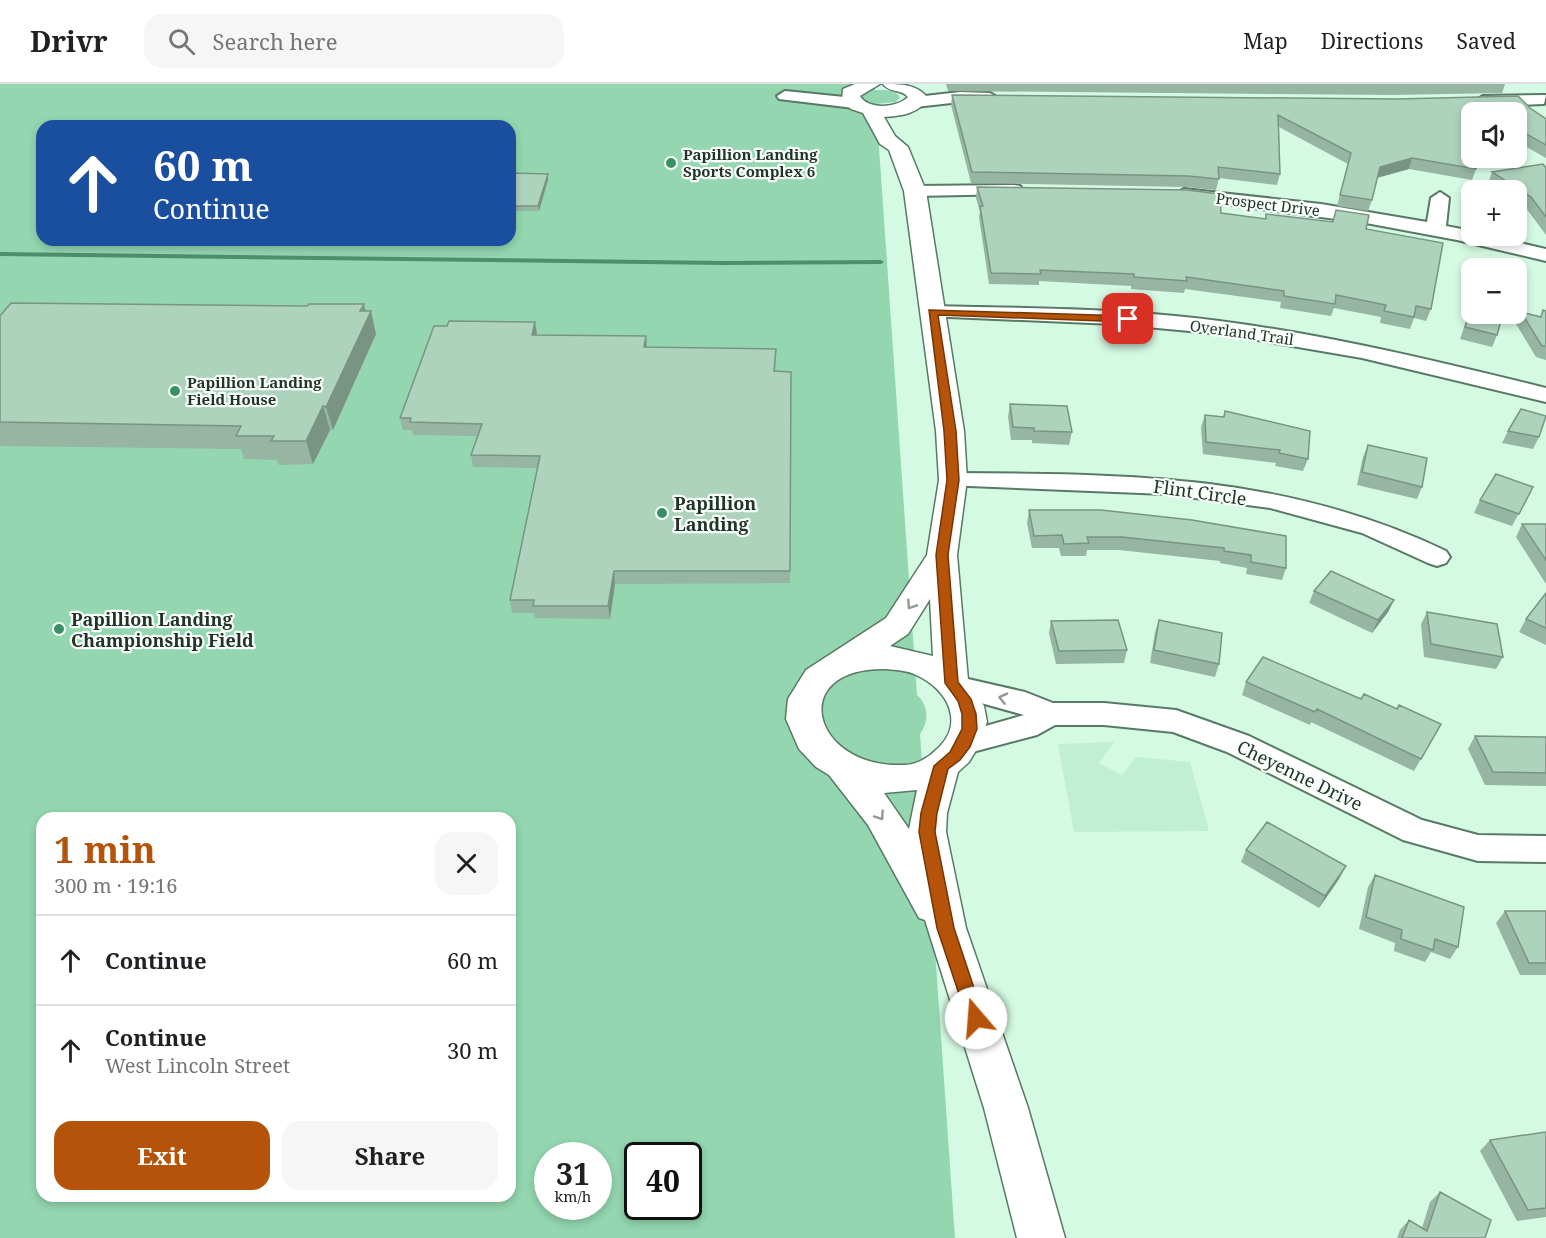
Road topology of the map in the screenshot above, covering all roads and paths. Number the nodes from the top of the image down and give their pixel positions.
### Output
1 (1526, 84) edge
2 (864, 92) edge
3 (906, 93) edge
4 (1007, 98) edge
5 (1545, 100) edge
6 (1467, 102) edge
7 (898, 147) junction
8 (1032, 190) edge
9 (915, 191) junction
10 (1162, 194) edge
11 (1440, 198) dead end
12 (1436, 230) junction
13 (1546, 255) edge
14 (933, 312) junction
15 (1546, 395) edge
16 (953, 480) junction
17 (942, 555) junction
18 (1437, 557) dead end
19 (846, 660) junction
20 (953, 685) junction
21 (1050, 714) junction
22 (953, 755) junction
23 (844, 769) junction
24 (1546, 849) edge
25 (946, 928) junction
26 (1041, 1238) edge

1 - 5 street
2 - 3 street
2 - 7 street
3 - 4 street
3 - 7 street
5 - 6 street
7 - 9 street
8 - 9 street
9 - 14 street
10 - 12 street, Prospect Drive
11 - 12 street
12 - 13 street, Prospect Drive
14 - 15 street, Overland Trail
14 - 16 street
16 - 17 street
16 - 18 street, Flint Circle
17 -> 19 street
17 - 20 street
19 - 20 street
19 - 23 street
21 -> 20 street, Cheyenne Drive
20 - 22 street
21 - 22 street, Cheyenne Drive
21 - 24 street, Cheyenne Drive
22 - 23 street
22 - 25 street
23 -> 25 street
25 - 26 street

